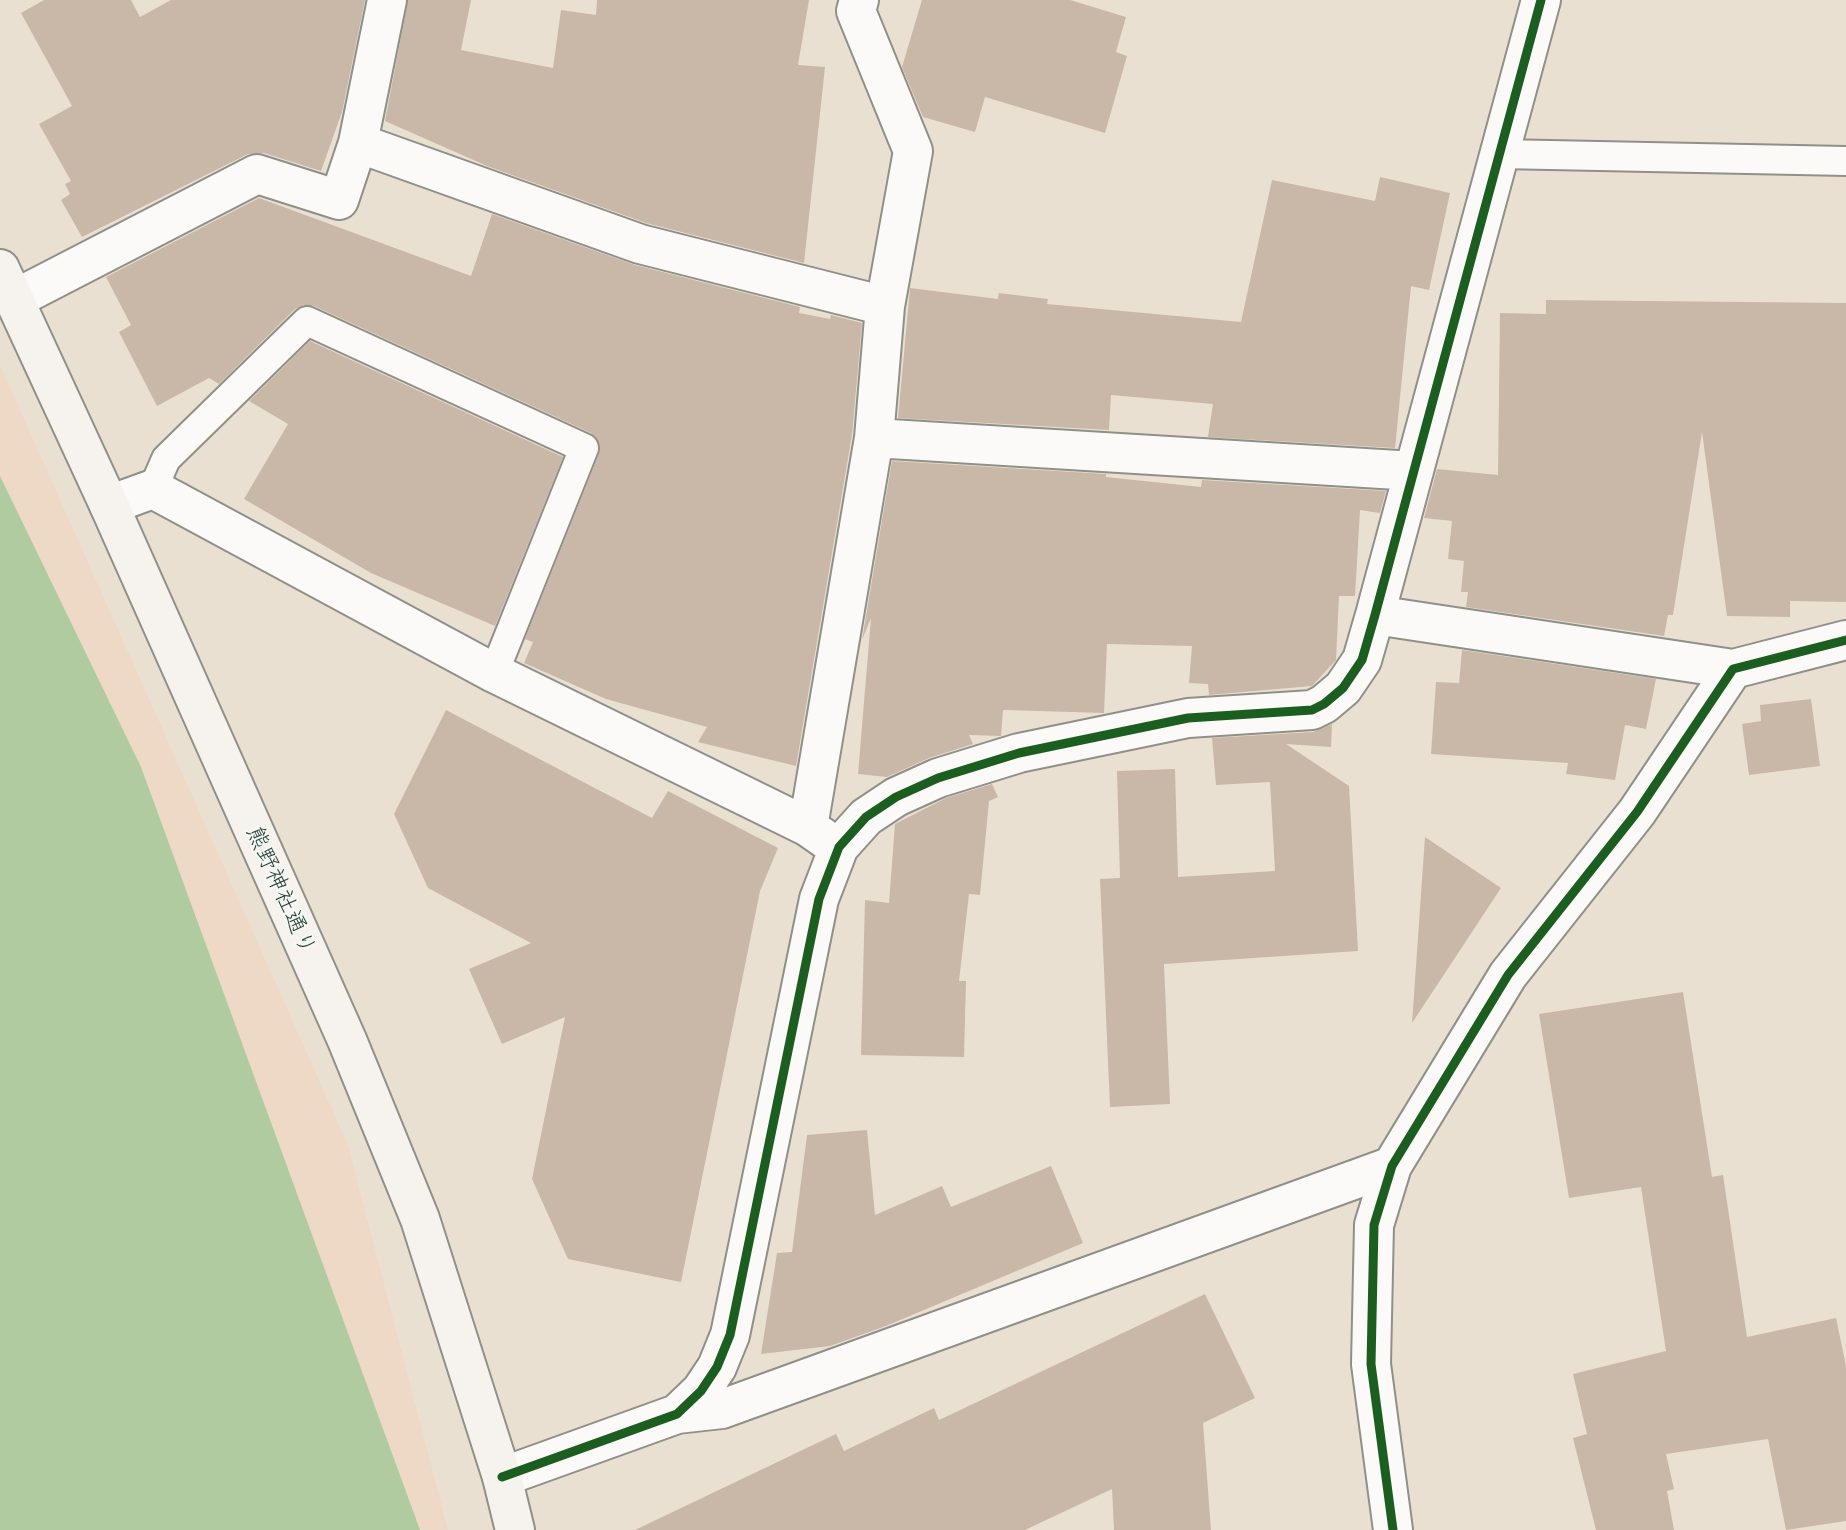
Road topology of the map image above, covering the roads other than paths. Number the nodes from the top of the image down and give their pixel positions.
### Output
1 (387, 0) edge
2 (859, 0) edge
3 (1532, 2) edge
4 (358, 144) junction
5 (1500, 154) junction
6 (1846, 161) edge
7 (8, 284) edge
8 (885, 306) junction
9 (874, 438) junction
10 (1414, 471) junction
11 (152, 489) junction
12 (109, 505) junction
13 (1375, 615) junction
14 (1846, 640) edge
15 (1733, 669) junction
16 (494, 673) junction
17 (808, 827) junction
18 (839, 848) junction
19 (1392, 1166) junction
20 (677, 1414) junction
21 (502, 1477) junction
22 (515, 1530) edge
23 (1393, 1530) edge

1 - 4 street
2 - 8 street
3 - 5 street
4 - 7 street
4 - 8 street
5 - 6 lane
5 - 10 street
7 - 12 main road, 熊野神社通り
8 - 9 street
9 - 10 street
9 - 17 street
10 - 13 street
11 - 12 street
11 - 16 street
11 - 16 lane
12 - 21 main road, 熊野神社通り
13 - 15 street
13 - 18 street
14 - 15 street
15 - 19 street
16 - 17 street
17 - 18 street
18 - 20 street
19 - 20 street
19 - 23 street
20 - 21 street
21 - 22 main road, 熊野神社通り

